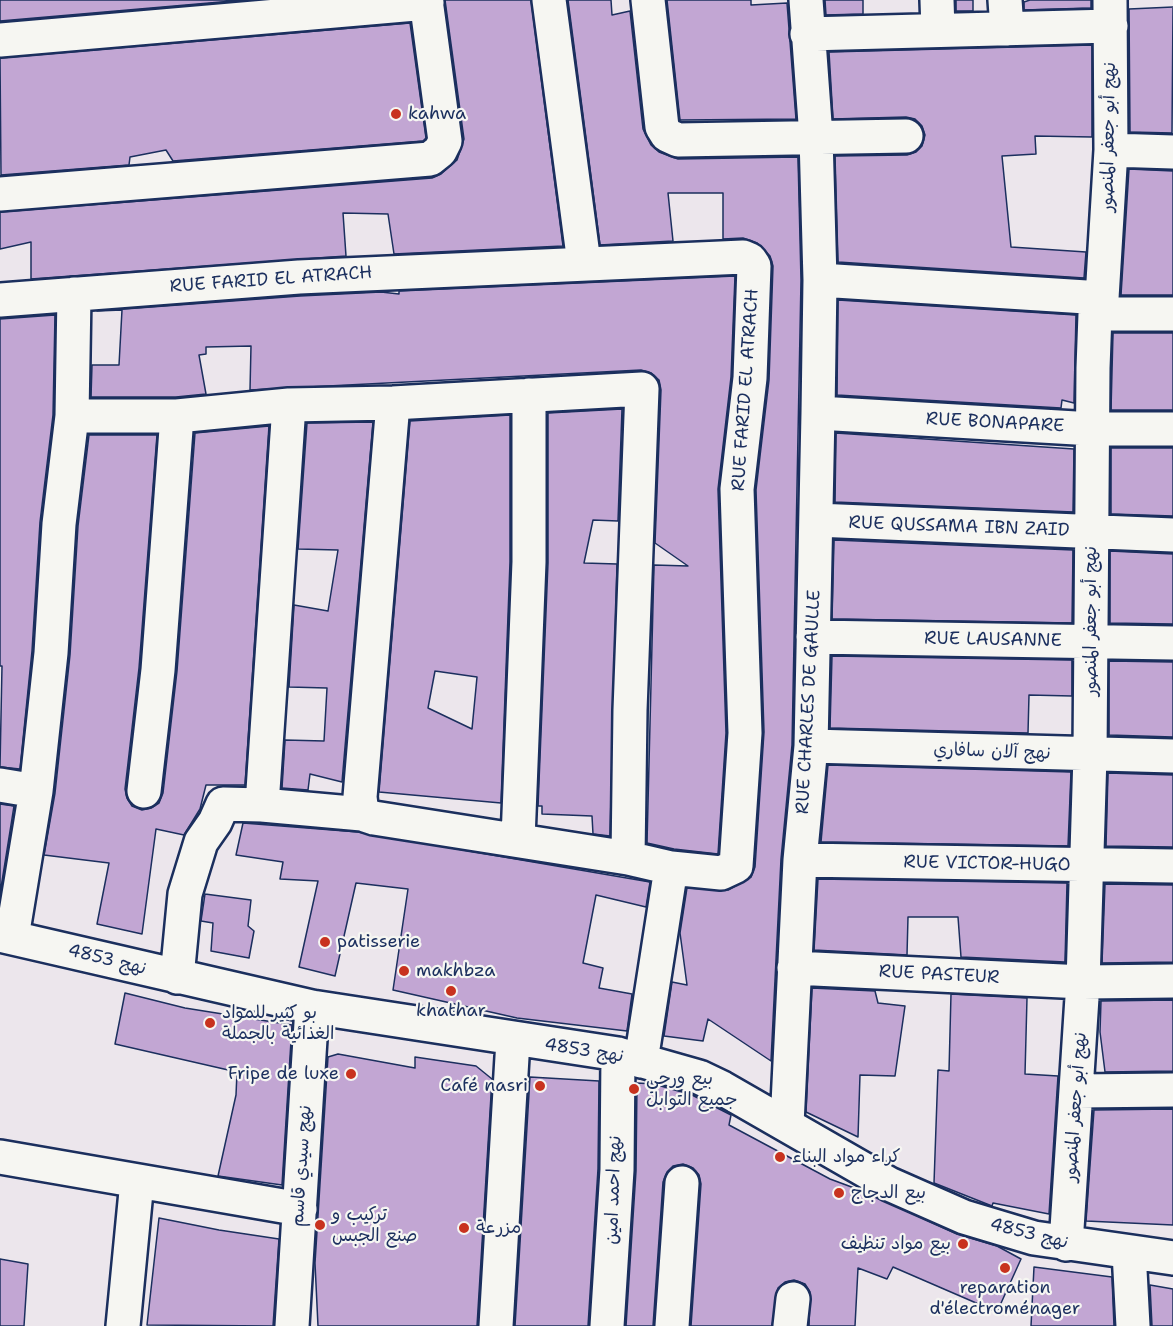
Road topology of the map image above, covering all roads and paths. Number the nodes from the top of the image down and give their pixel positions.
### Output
1 (549, 0) edge
2 (648, 0) edge
3 (806, 0) edge
4 (427, 2) edge
5 (1110, 13) edge
6 (1006, 14) edge
7 (938, 15) edge
8 (807, 34) junction
9 (0, 40) edge
10 (906, 136) dead end
11 (816, 138) junction
12 (1111, 150) junction
13 (1173, 152) edge
14 (0, 194) edge
15 (584, 263) junction
16 (820, 280) junction
17 (74, 294) junction
18 (0, 300) edge
19 (1098, 306) junction
20 (1173, 314) edge
21 (529, 395) junction
22 (393, 403) junction
23 (289, 405) junction
24 (818, 413) junction
25 (72, 416) junction
26 (177, 416) junction
27 (1093, 429) junction
28 (1173, 429) edge
29 (816, 520) junction
30 (1091, 532) junction
31 (1173, 535) edge
32 (813, 637) junction
33 (1092, 642) junction
34 (1173, 642) edge
35 (811, 746) junction
36 (1090, 755) junction
37 (1173, 756) edge
38 (0, 785) edge
39 (36, 790) junction
40 (144, 791) dead end
41 (262, 805) junction
42 (362, 814) junction
43 (518, 840) junction
44 (628, 858) junction
45 (800, 860) junction
46 (1087, 866) junction
47 (1173, 866) edge
48 (671, 868) junction
49 (6, 936) edge
50 (794, 968) junction
51 (177, 977) junction
52 (1173, 981) edge
53 (1083, 982) junction
54 (312, 1007) junction
55 (513, 1040) junction
56 (629, 1057) junction
57 (1173, 1090) edge
58 (1077, 1091) junction
59 (787, 1124) junction
60 (0, 1157) edge
61 (137, 1181) junction
62 (682, 1183) dead end
63 (300, 1209) junction
64 (1066, 1244) junction
65 (1129, 1252) junction
66 (1173, 1257) edge
67 (123, 1326) edge
68 (292, 1326) edge
69 (496, 1326) edge
70 (607, 1326) edge
71 (672, 1326) edge
72 (1133, 1326) edge

1 - 15 street
2 - 11 street
3 - 8 street, RUE CHARLES DE GAULLE
4 - 9 street
4 - 14 street
5 - 6 street
5 - 12 street, نهج أبو جعفر المنصور
6 - 7 street
7 - 8 street
8 - 11 street, RUE CHARLES DE GAULLE
10 - 11 street
11 - 16 street, RUE CHARLES DE GAULLE
12 - 13 street
12 - 19 street, نهج أبو جعفر المنصور
15 - 17 street, RUE FARID EL ATRACH
15 - 48 street, RUE FARID EL ATRACH
16 - 19 street
16 - 24 street, RUE CHARLES DE GAULLE
17 - 18 street, RUE FARID EL ATRACH
17 - 25 street
19 - 20 street
19 - 27 street, نهج أبو جعفر المنصور
21 - 22 street
21 - 43 street
21 - 44 street
22 - 23 street
22 - 42 street
23 - 26 street
23 - 41 street
24 - 27 street, RUE BONAPARE
24 - 29 street, RUE CHARLES DE GAULLE
25 - 26 street
25 - 39 street
26 - 40 street
27 - 28 street, RUE BONAPARE
27 - 30 street, نهج أبو جعفر المنصور
29 - 30 street, RUE QUSSAMA IBN ZAID
29 - 32 street, RUE CHARLES DE GAULLE
30 - 31 street, RUE QUSSAMA IBN ZAID
30 - 33 street, نهج أبو جعفر المنصور
32 - 33 street, RUE LAUSANNE
32 - 35 street, RUE CHARLES DE GAULLE
33 - 34 street, RUE LAUSANNE
33 - 36 street, نهج أبو جعفر المنصور
35 - 36 street, نهج آلان سافاري
35 - 45 street, RUE CHARLES DE GAULLE
36 - 37 street, نهج آلان سافاري
36 - 46 street, نهج أبو جعفر المنصور
38 - 39 street
39 - 49 street
41 - 42 street
41 - 51 street
42 - 43 street
43 - 44 street
44 - 48 street
45 - 46 street, RUE VICTOR-HUGO
45 - 50 street, RUE CHARLES DE GAULLE
46 - 47 street, RUE VICTOR-HUGO
46 - 53 street, نهج أبو جعفر المنصور
48 - 56 street
49 - 51 street, نهج 4853
50 - 53 street, RUE PASTEUR
50 - 59 street, RUE CHARLES DE GAULLE
51 - 54 street, نهج 4853
52 - 53 street, RUE PASTEUR
53 - 58 street, نهج أبو جعفر المنصور
54 - 55 street, نهج 4853
54 - 63 street, نهج سيدي قاسم
55 - 56 street, نهج 4853
55 - 69 street
56 - 59 street, نهج 4853
56 - 70 street, نهج احمد امين
57 - 58 street
58 - 64 street, نهج أبو جعفر المنصور
59 - 64 street, نهج 4853
60 - 61 street
61 - 63 street
61 - 67 street
62 - 71 street
63 - 68 street, نهج سيدي قاسم
64 - 65 street, نهج 4853
65 - 66 street, نهج 4853
65 - 72 street

